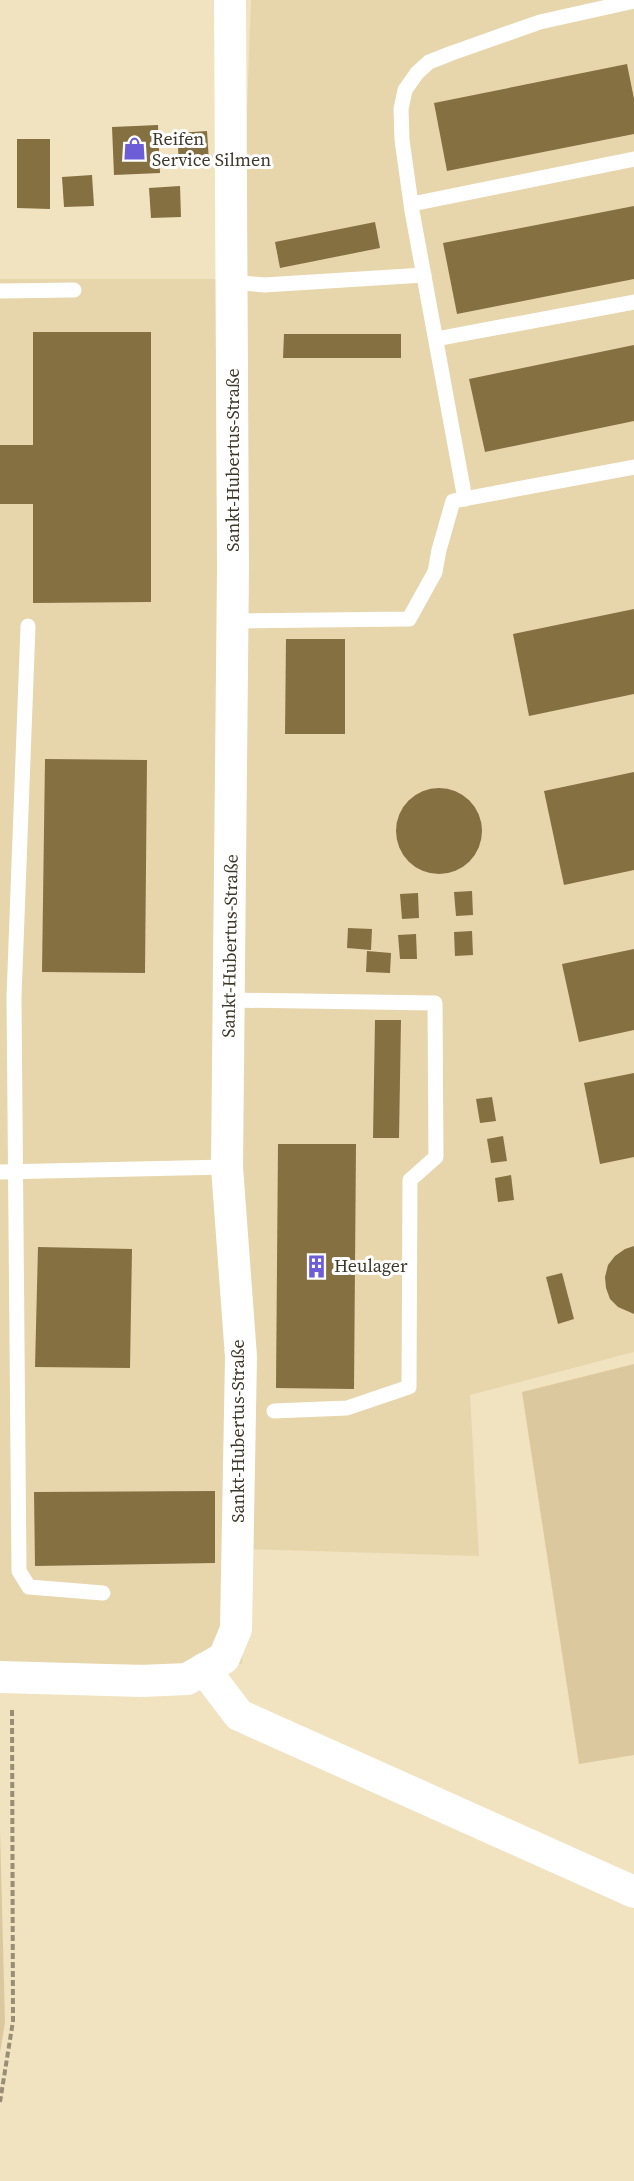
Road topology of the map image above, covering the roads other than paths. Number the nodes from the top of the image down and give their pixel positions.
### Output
1 (230, 0) edge
2 (634, 1) edge
3 (634, 159) edge
4 (412, 204) junction
5 (424, 274) junction
6 (232, 282) junction
7 (74, 290) dead end
8 (0, 291) edge
9 (634, 302) edge
10 (436, 339) junction
11 (634, 467) edge
12 (465, 499) junction
13 (233, 621) junction
14 (28, 626) dead end
15 (7, 997) edge
16 (230, 1000) junction
17 (227, 1167) junction
18 (8, 1172) edge
19 (274, 1412) dead end
20 (103, 1593) dead end
21 (204, 1669) junction
22 (6, 1677) edge
23 (634, 1892) edge

1 - 6 street, Sankt-Hubertus-Straße
2 - 4 lane
3 - 4 lane
4 - 5 lane
5 - 6 lane
5 - 10 lane
6 - 13 street, Sankt-Hubertus-Straße
7 - 8 lane
9 - 10 lane
10 - 12 lane
11 - 12 lane
12 - 13 lane
13 - 16 street, Sankt-Hubertus-Straße
14 - 15 lane
15 - 18 lane
16 - 17 street, Sankt-Hubertus-Straße
16 - 19 lane
17 - 18 lane
17 - 21 street, Sankt-Hubertus-Straße
18 - 20 lane
21 - 22 street, Sankt-Hubertus-Straße
21 - 23 street

